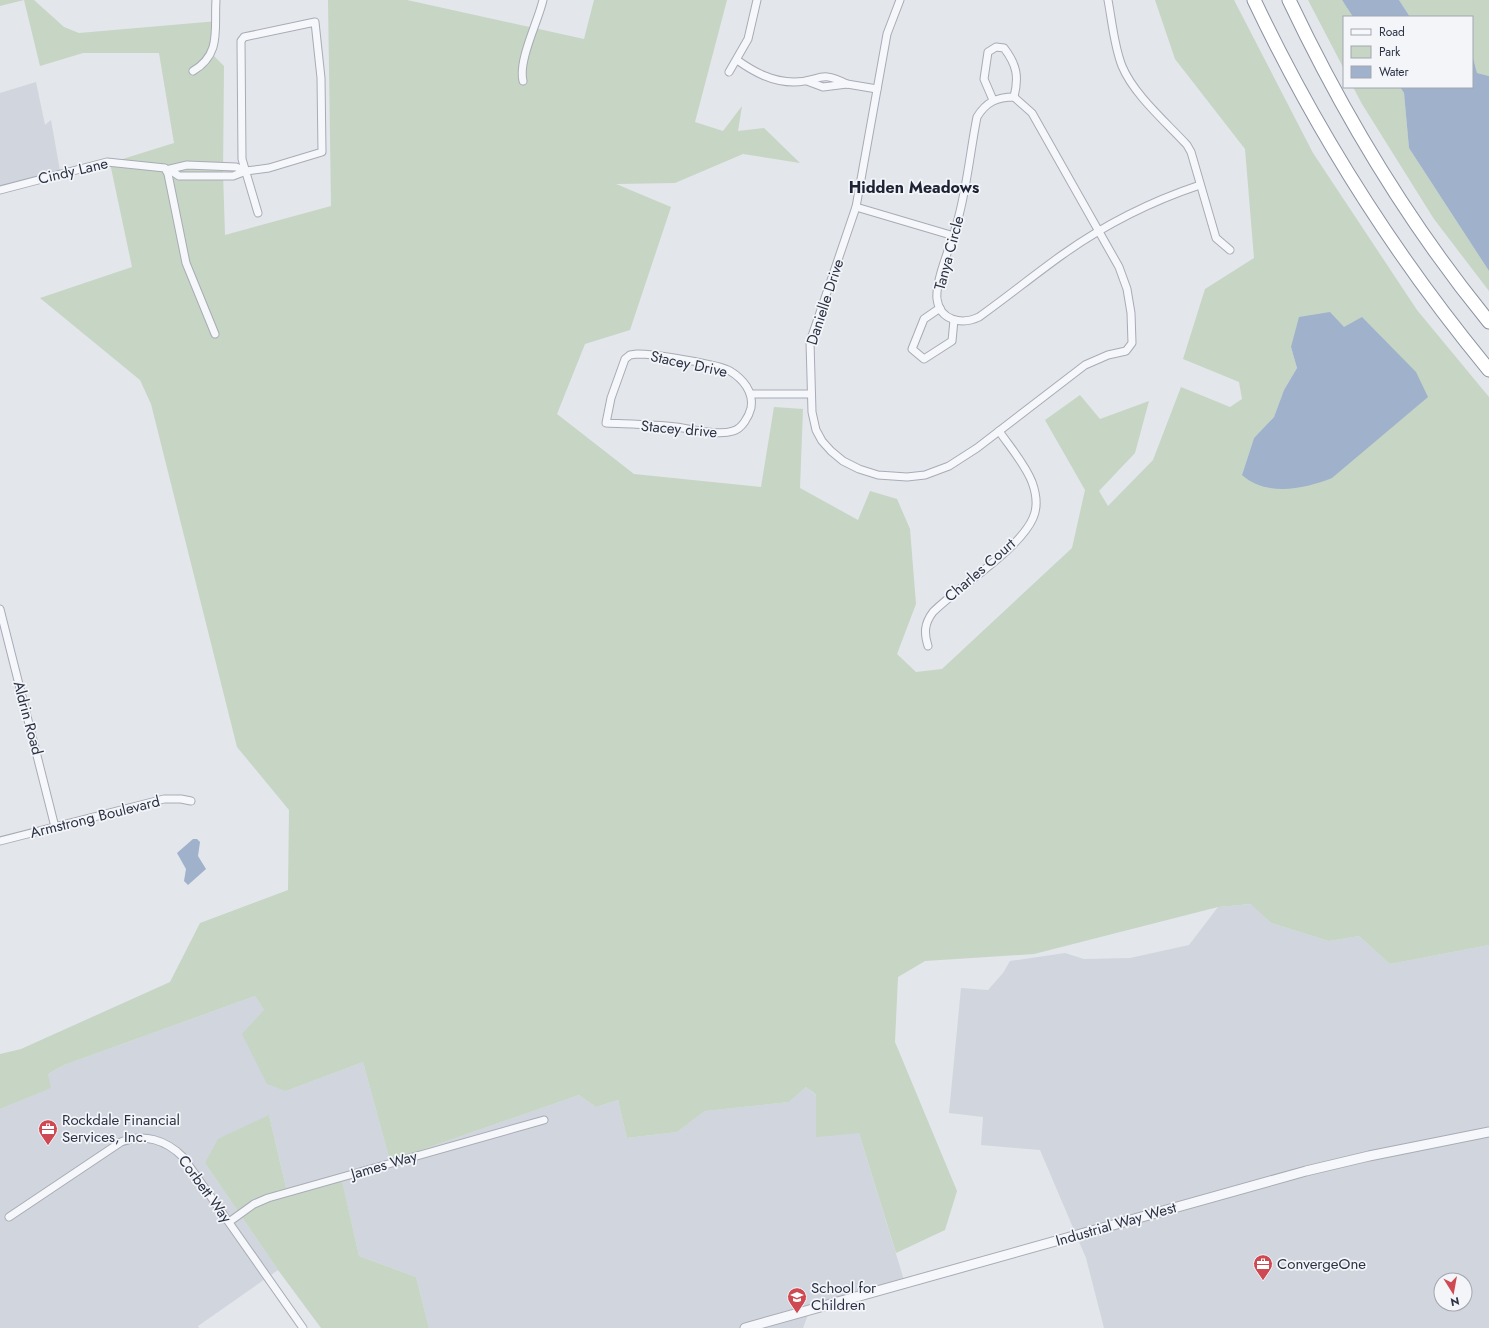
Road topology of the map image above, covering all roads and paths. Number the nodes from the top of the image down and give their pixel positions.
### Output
1 (216, 0) edge
2 (543, 0) edge
3 (757, 0) edge
4 (900, 0) edge
5 (1108, 0) edge
6 (1254, 0) edge
7 (1289, 0) edge
8 (737, 60) junction
9 (193, 71) dead end
10 (729, 72) dead end
11 (524, 81) dead end
12 (807, 81) junction
13 (847, 84) junction
14 (877, 89) junction
15 (1014, 97) junction
16 (993, 100) junction
17 (168, 171) junction
18 (246, 171) junction
19 (1200, 185) junction
20 (0, 190) edge
21 (856, 207) junction
22 (258, 214) dead end
23 (1099, 232) junction
24 (954, 236) junction
25 (1230, 250) dead end
26 (940, 308) junction
27 (954, 320) junction
28 (1489, 322) edge
29 (214, 334) dead end
30 (1489, 370) edge
31 (752, 394) junction
32 (811, 394) junction
33 (611, 398) joint
34 (999, 431) junction
35 (0, 609) edge
36 (928, 646) dead end
37 (191, 801) dead end
38 (55, 827) junction
39 (0, 841) edge
40 (544, 1120) dead end
41 (1489, 1132) edge
42 (9, 1217) dead end
43 (229, 1222) junction
44 (303, 1328) edge
45 (745, 1328) edge

1 - 9 street
2 - 11 street
3 - 8 street
4 - 14 street, Danielle Drive
5 - 19 street
6 - 30 highway
7 - 28 highway
8 - 10 street
8 - 12 street
12 - 13 street
12 - 13 street
13 - 14 street
14 - 21 street, Danielle Drive
15 - 16 street
15 - 16 street
15 - 23 street
16 - 24 street, Tanya Circle
17 - 18 street, Cindy Lane
17 - 18 street
17 - 20 street, Cindy Lane
17 - 29 street
18 - 18 street
18 - 22 street
19 - 23 street
19 - 25 street
21 - 24 street
21 - 32 street, Danielle Drive
23 - 27 street
23 - 34 street, Danielle Drive
24 - 26 street, Tanya Circle
26 - 27 street, Tanya Circle
26 - 27 street
31 - 32 street
31 - 33 street, Stacey Drive
31 - 33 street, Stacey drive
32 - 34 street, Danielle Drive
34 - 36 street, Charles Court
35 - 38 street, Aldrin Road
37 - 38 street, Armstrong Boulevard
38 - 39 street, Armstrong Boulevard
40 - 43 street, James Way
41 - 45 street, Industrial Way West
42 - 43 street, Corbett Way
43 - 44 street, Corbett Way

